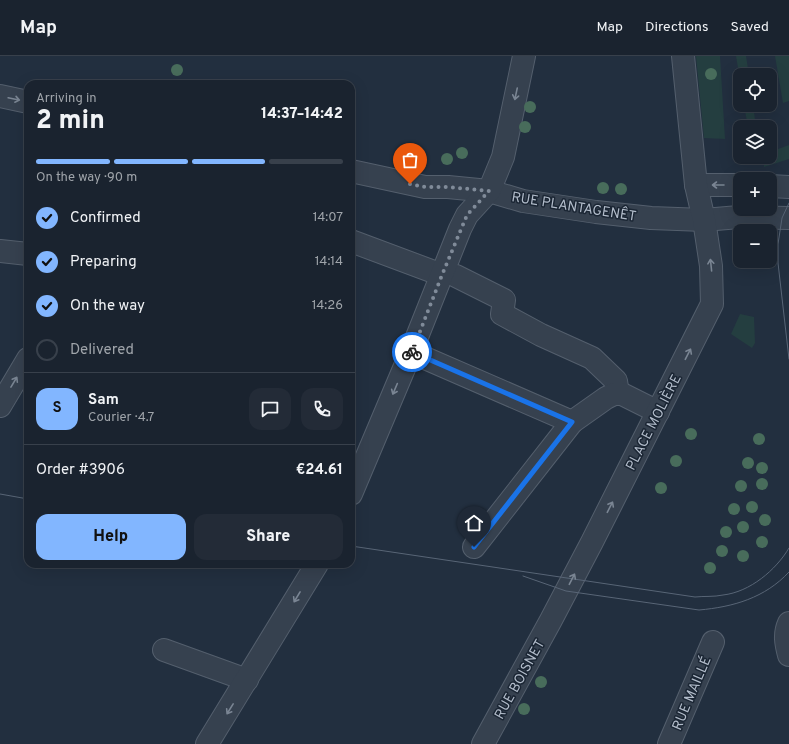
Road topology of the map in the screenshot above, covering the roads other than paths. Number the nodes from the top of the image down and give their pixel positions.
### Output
1 (524, 56) edge
2 (683, 56) edge
3 (0, 96) edge
4 (24, 101) edge
5 (355, 172) edge
6 (696, 185) junction
7 (733, 185) edge
8 (777, 186) edge
9 (789, 187) edge
10 (489, 191) junction
11 (789, 218) edge
12 (704, 220) junction
13 (355, 242) edge
14 (0, 251) edge
15 (24, 254) edge
16 (449, 275) junction
17 (411, 352) junction
18 (24, 366) edge
19 (618, 394) junction
20 (0, 406) edge
21 (658, 412) junction
22 (572, 422) junction
23 (355, 485) edge
24 (474, 547) dead end
25 (315, 568) edge
26 (555, 614) joint
27 (789, 622) edge
28 (713, 642) dead end
29 (164, 650) dead end
30 (789, 655) edge
31 (247, 680) junction
32 (207, 744) edge
33 (483, 744) edge
34 (670, 744) edge

1 -> 10 street
2 - 6 street, PLACE MOLIÈRE
3 -> 4 street
5 - 10 street, RUE PLANTAGENÊT
7 -> 6 street
6 - 12 street, PLACE MOLIÈRE
8 - 9 street
10 - 12 street, RUE PLANTAGENÊT
10 - 16 street
11 - 12 street, RUE PLANTAGENÊT
21 -> 12 street, PLACE MOLIÈRE
13 - 16 street
14 - 15 street
16 - 17 street
16 - 19 street
17 - 22 street
17 -> 23 street
20 -> 18 street
19 - 21 street
19 - 22 street
26 -> 21 street, PLACE MOLIÈRE
22 - 24 street
25 -> 31 street
26 - 33 street, RUE BOISNET
27 - 30 street
28 - 34 street, RUE MAILLÉ
29 - 31 street
31 -> 32 street

